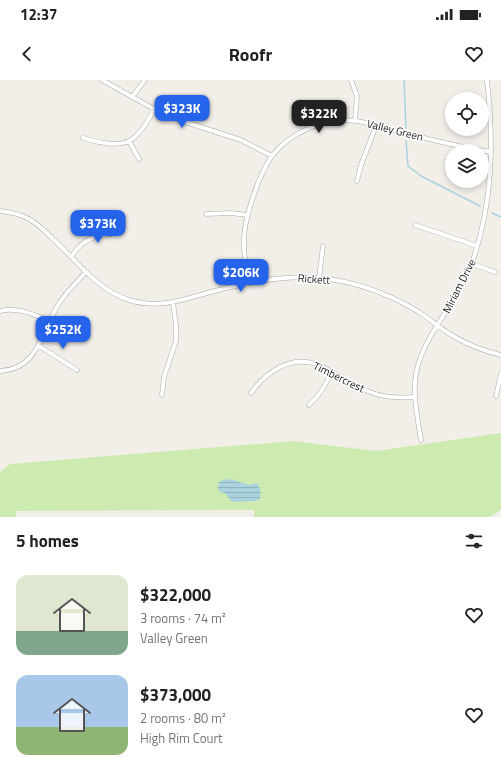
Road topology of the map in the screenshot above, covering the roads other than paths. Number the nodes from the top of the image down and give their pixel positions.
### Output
1 (102, 80) edge
2 (145, 80) edge
3 (351, 80) edge
4 (487, 80) edge
5 (132, 97) junction
6 (154, 109) junction
7 (355, 121) junction
8 (376, 126) junction
9 (83, 138) dead end
10 (128, 141) junction
11 (491, 152) junction
12 (272, 156) junction
13 (139, 159) dead end
14 (357, 181) dead end
15 (0, 211) edge
16 (206, 214) dead end
17 (247, 215) junction
18 (415, 225) dead end
19 (122, 232) dead end
20 (323, 246) dead end
21 (477, 246) junction
22 (71, 257) junction
23 (472, 264) junction
24 (86, 272) junction
25 (495, 272) dead end
26 (319, 278) junction
27 (249, 283) junction
28 (174, 303) junction
29 (0, 311) edge
30 (49, 321) junction
31 (438, 325) junction
32 (39, 346) junction
33 (501, 355) edge
34 (77, 370) dead end
35 (0, 371) edge
36 (331, 372) junction
37 (501, 374) edge
38 (250, 393) dead end
39 (162, 395) dead end
40 (496, 396) dead end
41 (415, 397) junction
42 (309, 405) dead end
43 (421, 440) dead end

1 - 5 street
2 - 5 street
3 - 7 street
4 - 11 street, Miriam Drive
5 - 6 street
6 - 10 street
6 - 12 street
7 - 8 street, Valley Green
7 - 12 street, Valley Green
8 - 11 street, Valley Green
8 - 14 street
9 - 10 street
10 - 13 street
11 - 21 street, Miriam Drive
12 - 17 street, Valley Green
15 - 22 street, Rickett
16 - 17 street
17 - 27 street, Valley Green
18 - 21 street
19 - 22 street
20 - 26 street
21 - 23 street, Miriam Drive
22 - 24 street, Rickett
23 - 25 street
23 - 31 street, Miriam Drive
24 - 28 street, Rickett
24 - 30 street
26 - 27 street, Rickett
26 - 31 street, Rickett
27 - 28 street, Rickett
28 - 39 street
29 - 30 street
30 - 32 street
31 - 33 street, Rickett
31 - 41 street, Miriam Drive
32 - 34 street
32 - 35 street
36 - 38 street, Timbercrest
36 - 41 street, Timbercrest
36 - 42 street
37 - 40 street
41 - 43 street, Miriam Drive

